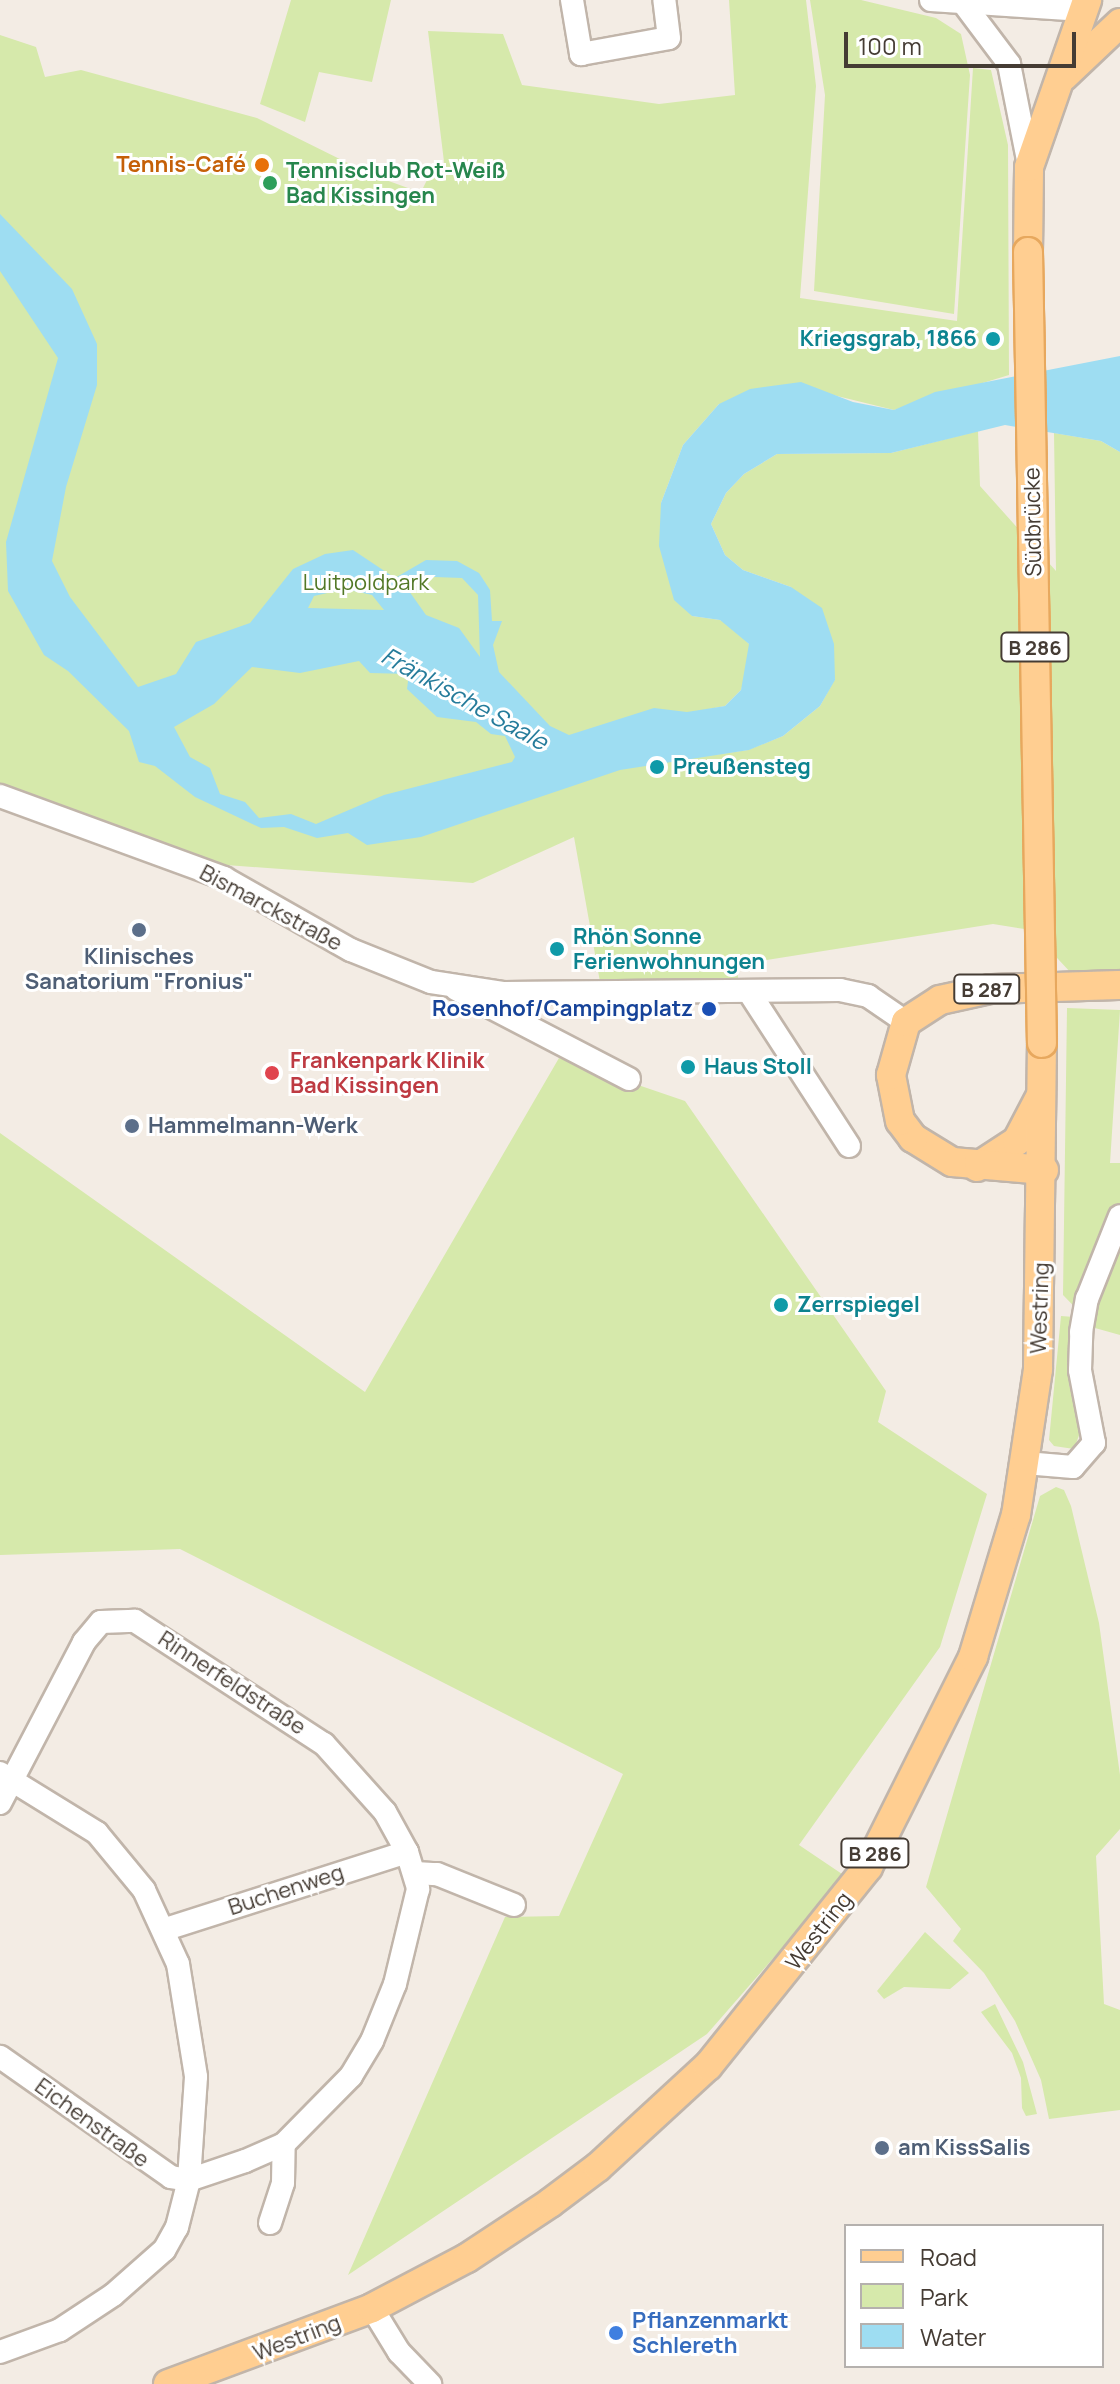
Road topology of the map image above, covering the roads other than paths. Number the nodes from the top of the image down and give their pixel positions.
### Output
1 (572, 0) edge
2 (664, 0) edge
3 (931, 0) edge
4 (964, 4) junction
5 (1085, 5) edge
6 (1120, 9) edge
7 (1120, 23) edge
8 (1055, 85) junction
9 (1029, 167) junction
10 (0, 796) edge
11 (1120, 985) edge
12 (451, 986) junction
13 (751, 995) junction
14 (906, 1022) junction
15 (629, 1079) dead end
16 (1042, 1093) junction
17 (849, 1146) dead end
18 (977, 1167) junction
19 (1044, 1170) junction
20 (1120, 1216) edge
21 (1025, 1463) junction
22 (7, 1776) edge
23 (0, 1803) edge
24 (407, 1852) junction
25 (415, 1873) junction
26 (514, 1905) dead end
27 (166, 1929) junction
28 (0, 2057) edge
29 (284, 2144) junction
30 (189, 2180) junction
31 (270, 2223) dead end
32 (372, 2308) junction
33 (1, 2347) edge
34 (168, 2384) edge
35 (430, 2384) edge

1 - 2 street
3 - 4 street
4 - 5 street
4 - 9 street
5 - 6 main road
5 - 8 main road, Südbrücke
7 - 8 main road
8 - 9 main road, Südbrücke
9 - 16 main road, Südbrücke / B 286, bridge
10 - 12 street, Bismarckstraße
11 - 14 main road, B 287
12 - 13 street, Bismarckstraße
12 - 15 street, Bismarckstraße
13 - 14 street, Bismarckstraße
13 - 17 street
14 - 18 main road
16 - 18 main road
16 - 19 main road, B 286
18 - 19 main road
19 - 21 main road, Westring / B 286
20 - 21 street
21 - 32 main road, Westring / B 286
22 - 23 street
22 - 24 street, Rinnerfeldstraße
22 - 27 street
24 - 25 street, Rinnerfeldstraße
24 - 27 street, Buchenweg
25 - 26 street
25 - 29 street, Rinnerfeldstraße
27 - 30 street
28 - 30 street, Eichenstraße
29 - 30 street, Rinnerfeldstraße
29 - 31 street
30 - 33 street
32 - 34 main road, Westring / B 286
32 - 35 street

